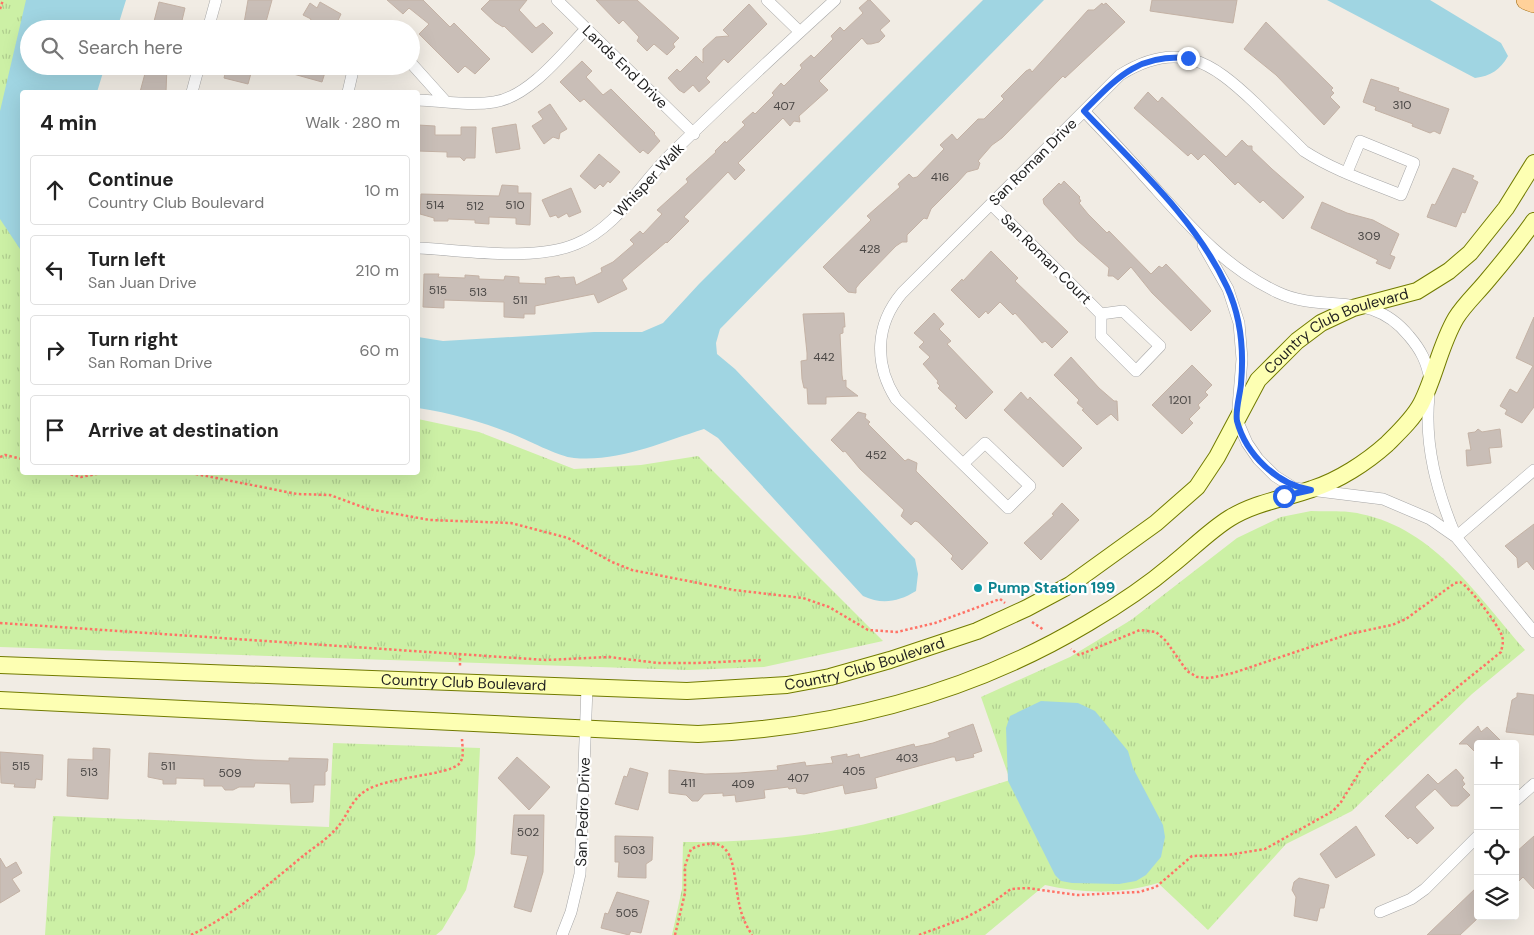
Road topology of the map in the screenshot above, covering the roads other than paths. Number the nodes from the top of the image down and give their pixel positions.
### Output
1 (216, 0) edge
2 (557, 0) edge
3 (767, 0) edge
4 (835, 0) edge
5 (1526, 0) edge
6 (1534, 3) edge
7 (210, 20) edge
8 (586, 29) junction
9 (800, 32) junction
10 (420, 73) edge
11 (197, 75) edge
12 (352, 75) edge
13 (193, 90) edge
14 (348, 90) edge
15 (420, 100) edge
16 (446, 102) junction
17 (1084, 111) junction
18 (694, 134) junction
19 (1534, 163) edge
20 (1347, 172) junction
21 (991, 204) junction
22 (1534, 221) edge
23 (1199, 237) junction
24 (420, 248) edge
25 (1364, 306) junction
26 (1101, 314) junction
27 (1430, 379) junction
28 (1237, 420) junction
29 (963, 464) junction
30 (1534, 470) edge
31 (1311, 490) junction
32 (1456, 537) junction
33 (1534, 632) edge
34 (0, 665) edge
35 (586, 687) junction
36 (0, 700) edge
37 (586, 730) junction
38 (1534, 784) edge
39 (1519, 797) edge
40 (1474, 840) edge
41 (1380, 912) dead end
42 (562, 935) edge

1 - 7 street
2 - 8 street, Lands End Drive
3 - 9 street
4 - 9 street, Whisper Walk
5 - 6 main road
8 - 16 street
8 - 18 street, Lands End Drive
9 - 18 street, Whisper Walk
10 - 16 street
11 - 13 street
12 - 14 street
15 - 16 street
17 - 20 street, San Roman Drive
17 - 21 street, San Roman Drive
17 - 23 street
18 - 24 street, Whisper Walk
19 - 25 street, Country Club Boulevard
20 - 20 street, San Roman Drive
21 - 26 street, San Roman Court
21 - 29 street, San Roman Drive
22 - 27 street
23 - 25 street
23 - 28 street
25 - 27 street
25 - 28 street, Country Club Boulevard
26 - 26 street, San Roman Court
27 - 31 street
27 - 32 street
28 - 31 street
28 - 35 street, Country Club Boulevard
29 - 29 street, San Roman Drive
30 - 32 street
31 - 32 street
31 - 37 street
32 - 33 street
34 - 35 street, Country Club Boulevard
35 - 37 street, San Pedro Drive
36 - 37 street
37 - 42 street, San Pedro Drive
38 - 39 street
40 - 41 street

